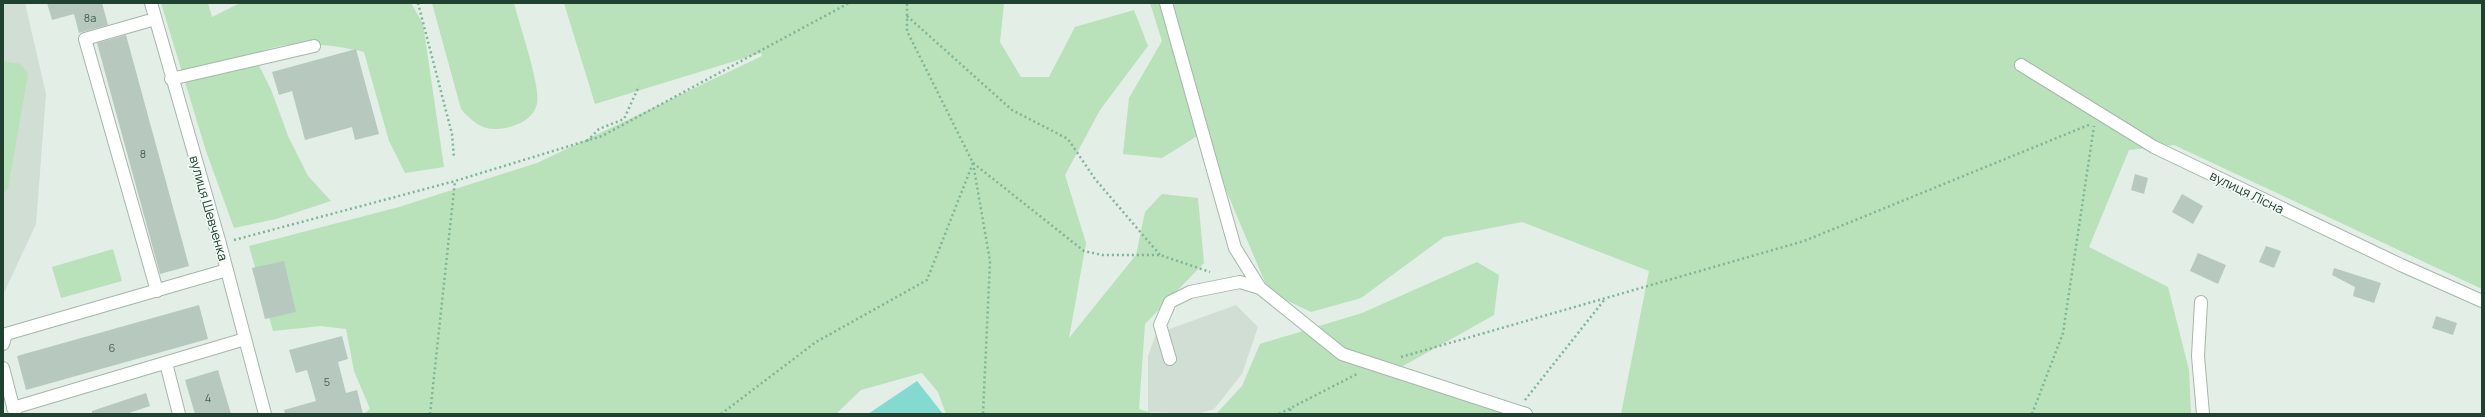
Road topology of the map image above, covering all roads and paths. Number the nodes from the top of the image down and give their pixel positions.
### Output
1 (151, 3) edge
2 (418, 3) edge
3 (849, 3) edge
4 (907, 3) edge
5 (1166, 3) edge
6 (907, 16) junction
7 (155, 19) junction
8 (314, 46) dead end
9 (2021, 66) dead end
10 (171, 79) junction
11 (639, 86) dead end
12 (586, 141) junction
13 (454, 158) dead end
14 (973, 163) junction
15 (455, 181) junction
16 (220, 244) junction
17 (1160, 255) junction
18 (227, 270) junction
19 (1211, 273) dead end
20 (1260, 288) junction
21 (158, 291) junction
22 (1605, 298) junction
23 (2482, 300) edge
24 (2201, 302) dead end
25 (245, 338) junction
26 (3, 344) edge
27 (1170, 358) dead end
28 (166, 363) junction
29 (1374, 365) junction
30 (3, 368) edge
31 (1290, 409) junction
32 (14, 411) edge
33 (1521, 412) edge
34 (179, 414) edge
35 (265, 414) edge
36 (430, 414) edge
37 (721, 414) edge
38 (983, 414) edge
39 (1279, 414) edge
40 (1292, 414) edge
41 (2032, 414) edge
42 (2203, 414) edge

1 - 7 street, вулиця Шевченка
2 - 13 path
3 - 12 path
4 - 6 path
5 - 20 street
6 - 14 path
6 - 17 path
7 - 10 street, вулиця Шевченка
7 - 21 street
8 - 10 street
9 - 23 street, вулиця Лісна
10 - 16 street, вулиця Шевченка
11 - 12 path
12 - 15 path
14 - 17 path
14 - 37 path
14 - 38 path
15 - 16 path
15 - 36 path
16 - 18 street, вулиця Шевченка
17 - 19 path
18 - 21 street
18 - 25 street, вулиця Шевченка
20 - 27 street
20 - 29 street
21 - 26 street
22 - 29 path
22 - 33 path
22 - 41 path
24 - 42 street
25 - 28 street
25 - 35 street, вулиця Шевченка
28 - 32 street
28 - 34 street
29 - 31 path
29 - 33 street
30 - 32 street
31 - 39 path
31 - 40 path

